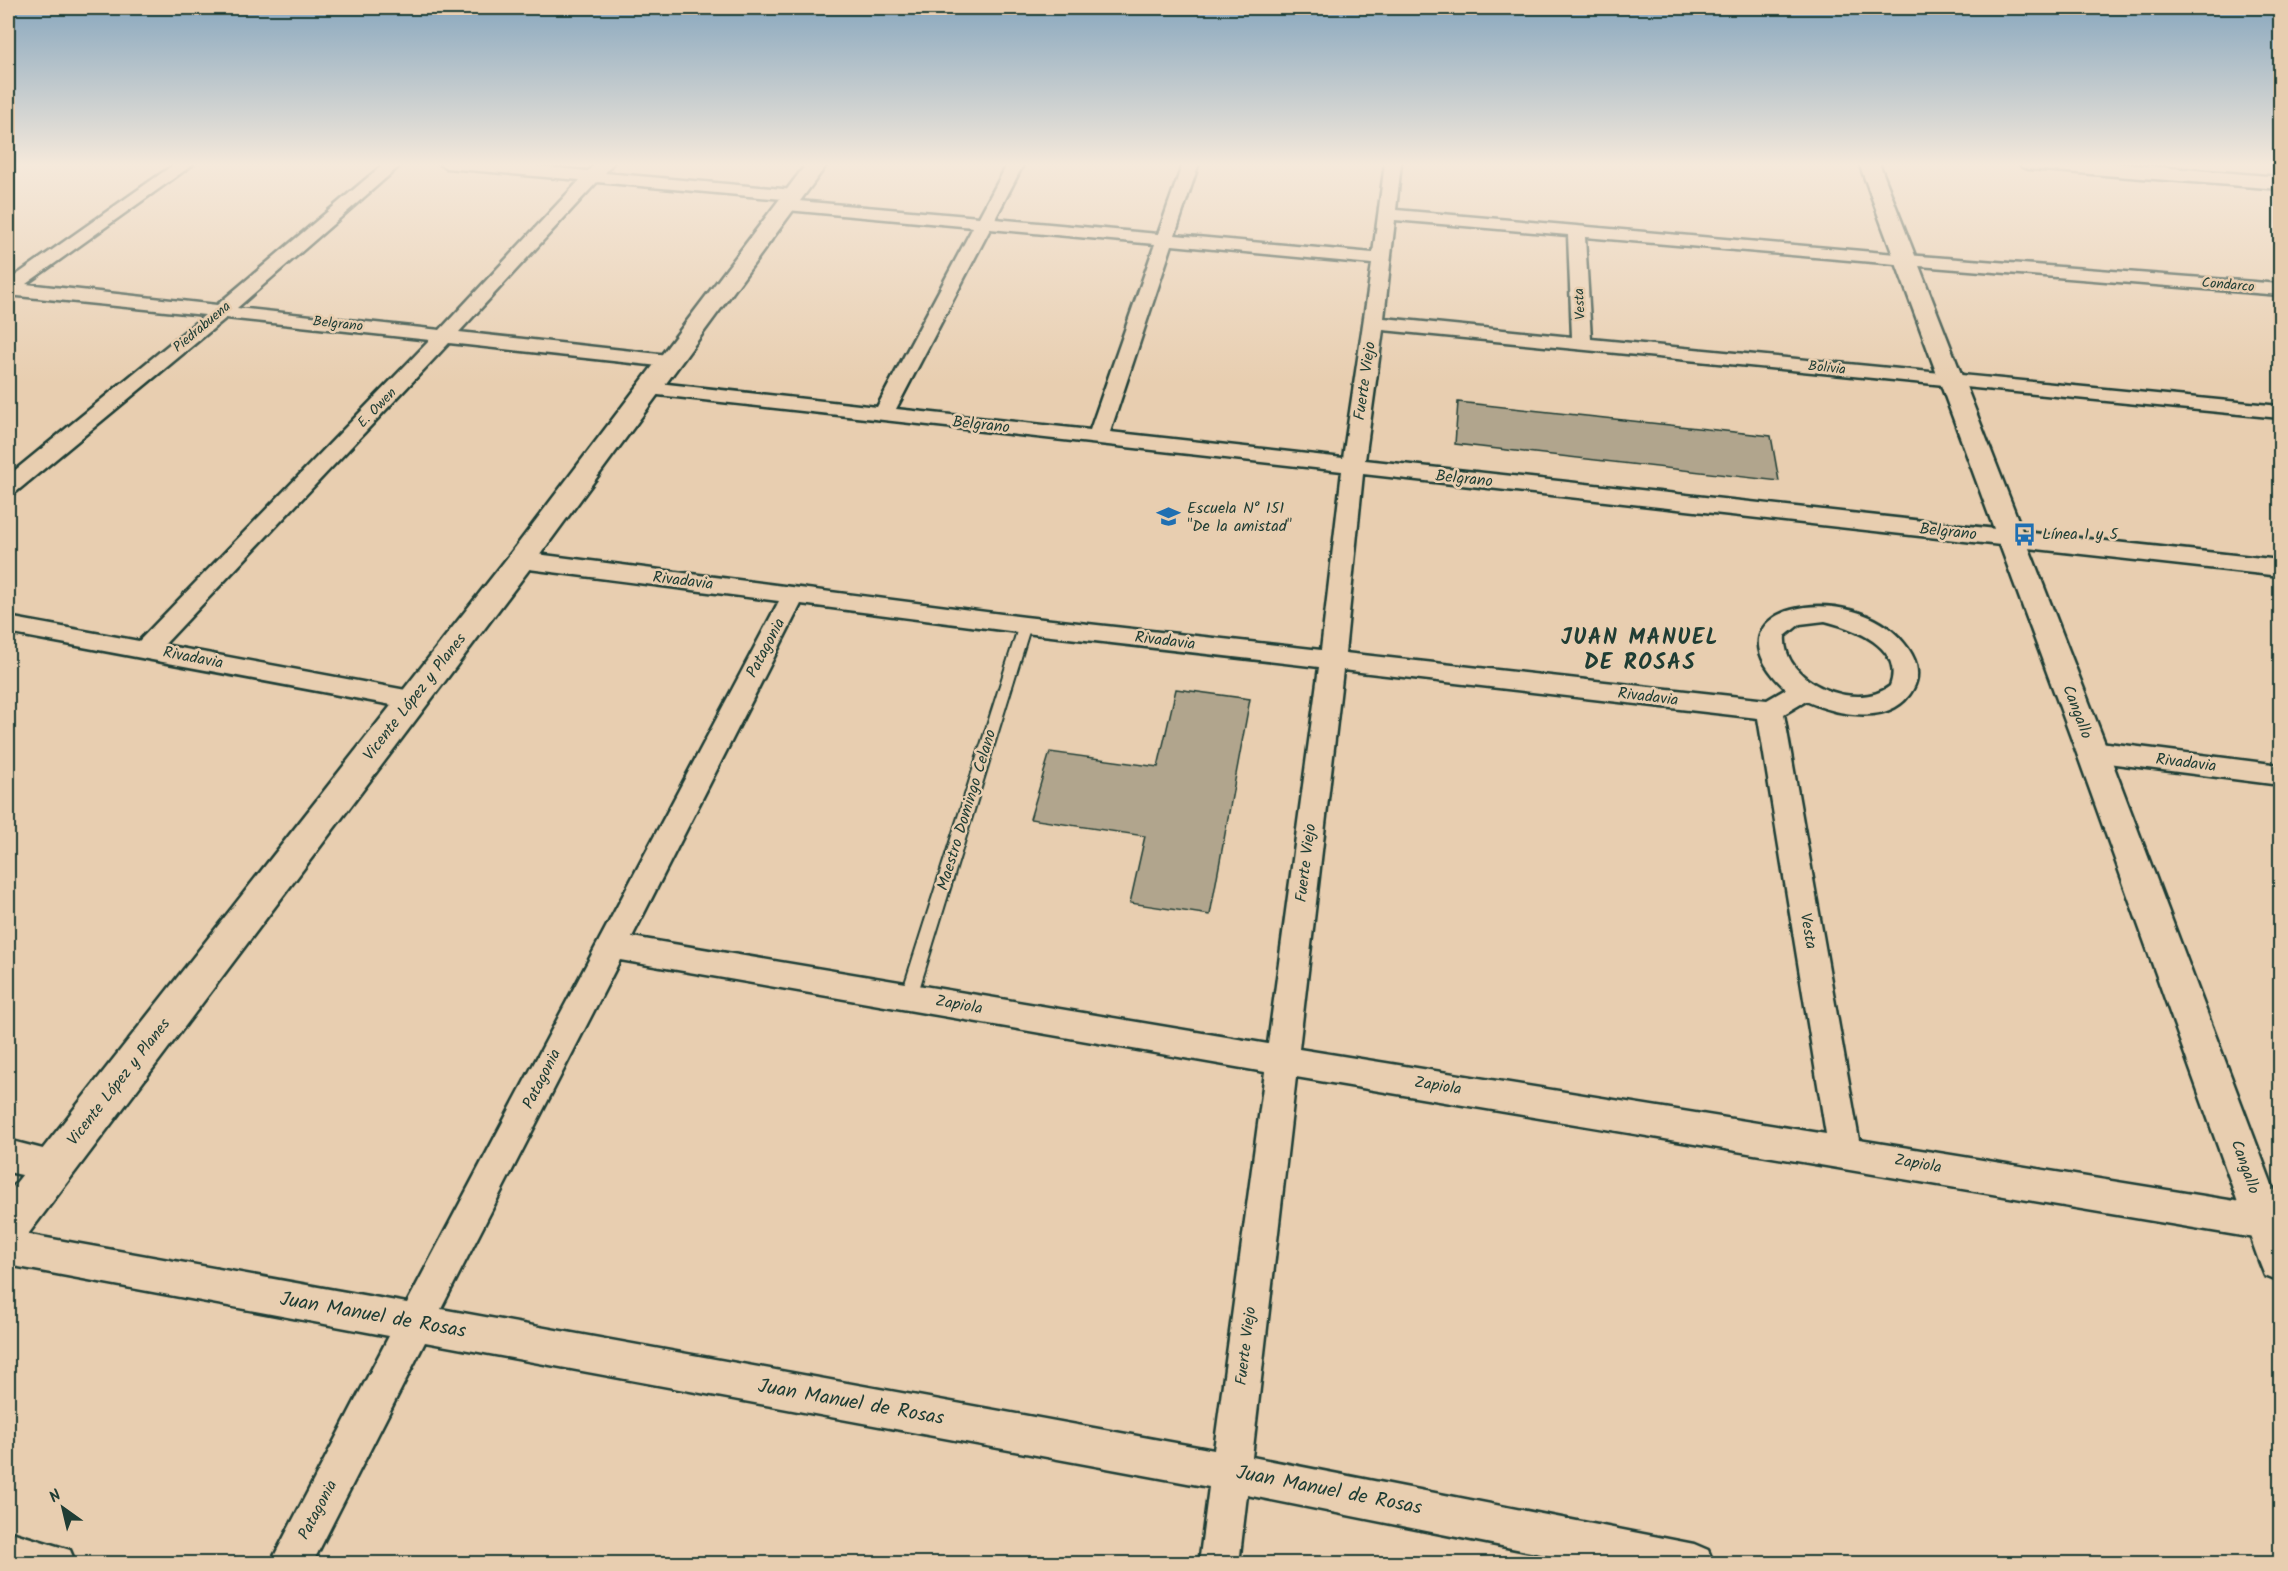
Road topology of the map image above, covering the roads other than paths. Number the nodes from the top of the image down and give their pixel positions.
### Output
1 (83, 236) edge
2 (309, 236) edge
3 (537, 236) edge
4 (762, 236) edge
5 (978, 236) edge
6 (1127, 236) edge
7 (1167, 236) edge
8 (1383, 236) edge
9 (1576, 236) edge
10 (1654, 236) edge
11 (1898, 236) edge
12 (1166, 240) junction
13 (1380, 260) junction
14 (1907, 260) junction
15 (8, 289) edge
16 (2280, 289) edge
17 (221, 312) junction
18 (1374, 323) junction
19 (445, 336) junction
20 (1582, 344) junction
21 (668, 361) junction
22 (1951, 380) junction
23 (649, 388) junction
24 (2280, 412) edge
25 (883, 416) junction
26 (1098, 437) junction
27 (1353, 466) junction
28 (8, 487) edge
29 (2012, 539) junction
30 (521, 560) junction
31 (2280, 568) edge
32 (794, 595) junction
33 (8, 625) edge
34 (1025, 625) junction
35 (146, 649) junction
36 (1332, 660) junction
37 (1805, 690) junction
38 (413, 700) junction
39 (1770, 710) junction
40 (2092, 751) junction
41 (2280, 775) edge
42 (611, 946) junction
43 (909, 996) junction
44 (1280, 1060) junction
45 (1845, 1152) junction
46 (8, 1156) edge
47 (54, 1166) junction
48 (2266, 1223) junction
49 (8, 1226) edge
50 (8, 1248) edge
51 (2280, 1261) edge
52 (414, 1324) junction
53 (1230, 1472) junction
54 (8, 1551) edge
55 (56, 1563) edge
56 (290, 1563) edge
57 (1219, 1563) edge
58 (1694, 1563) edge

1 - 15 street
2 - 17 street, Piedrabuena
3 - 19 street, E. Owen
4 - 21 street, Vicente López y Planes
5 - 25 street
6 - 12 street
7 - 12 street
8 - 13 street, Fuerte Viejo
9 - 20 street, Vesta
10 - 14 street, Condarco
11 - 14 street, Cangallo
12 - 13 street
12 - 26 street
13 - 18 street, Fuerte Viejo
14 - 16 street, Condarco
14 - 22 street, Cangallo
15 - 17 street, Belgrano
17 - 19 street, Belgrano
17 - 28 street, Piedrabuena
18 - 20 street, Bolivia
18 - 27 street, Fuerte Viejo
19 - 21 street, Belgrano
19 - 35 street, E. Owen
20 - 22 street, Bolivia
21 - 23 street, Vicente López y Planes
22 - 24 street, Bolivia
22 - 29 street, Cangallo
23 - 25 street, Belgrano
23 - 30 street, Vicente López y Planes
25 - 26 street, Belgrano
26 - 27 street, Belgrano
27 - 29 street, Belgrano
27 - 36 street, Fuerte Viejo
29 - 31 street, Belgrano
29 - 40 street, Cangallo
30 - 32 street, Rivadavia
30 - 38 street, Vicente López y Planes
32 - 34 street, Rivadavia
32 - 42 street, Patagonia
33 - 35 street, Rivadavia
34 - 36 street, Rivadavia
34 - 43 lane, Maestro Domingo Celano
35 - 38 street, Rivadavia
36 - 39 street, Rivadavia
36 - 44 street, Fuerte Viejo
37 - 37 street
37 - 39 street
38 - 47 street, Vicente López y Planes
39 - 45 street, Vesta
40 - 41 street, Rivadavia
40 - 48 street, Cangallo
42 - 43 street, Zapiola
42 - 52 street, Patagonia
43 - 44 street, Zapiola
44 - 45 street, Zapiola
44 - 53 street, Fuerte Viejo
45 - 48 street, Zapiola
46 - 47 street
47 - 49 street, Vicente López y Planes
48 - 51 street, Cangallo
50 - 52 street, Juan Manuel de Rosas
52 - 53 street, Juan Manuel de Rosas
52 - 56 street, Patagonia
53 - 57 street, Fuerte Viejo
53 - 58 street, Juan Manuel de Rosas
54 - 55 street

